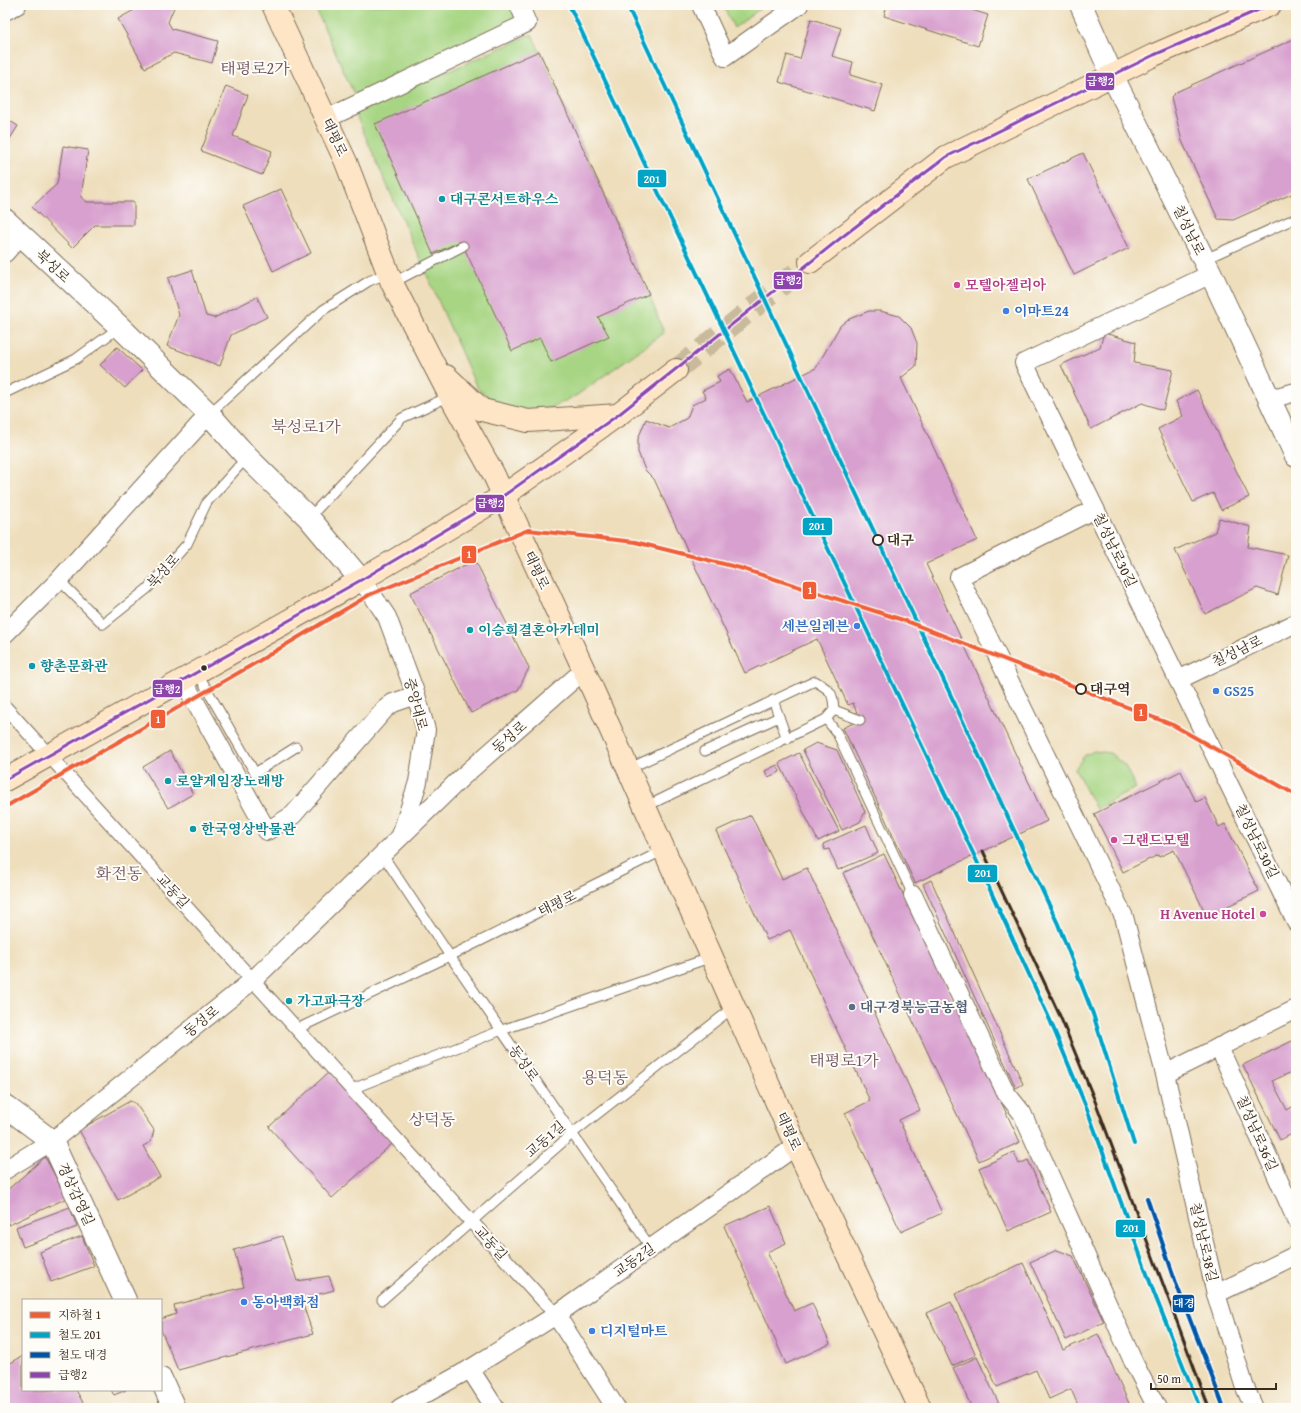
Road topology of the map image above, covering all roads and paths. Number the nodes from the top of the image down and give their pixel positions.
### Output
1 (17, 5) edge
2 (273, 5) edge
3 (519, 5) edge
4 (701, 5) edge
5 (799, 5) edge
6 (1081, 5) edge
7 (1270, 5) edge
8 (5, 11) edge
9 (1112, 75) junction
10 (326, 119) junction
11 (1296, 218) edge
12 (5, 220) edge
13 (20, 235) junction
14 (464, 246) dead end
15 (5, 253) edge
16 (810, 262) tunnel mouth
17 (1207, 267) junction
18 (390, 278) junction
19 (120, 327) junction
20 (433, 364) junction
21 (676, 370) tunnel mouth
22 (1296, 392) edge
23 (5, 393) edge
24 (450, 396) junction
25 (1269, 399) junction
26 (209, 414) junction
27 (618, 415) junction
28 (1296, 456) edge
29 (247, 457) junction
30 (503, 496) junction
31 (1095, 509) junction
32 (309, 518) junction
33 (58, 580) junction
34 (361, 580) junction
35 (1296, 623) edge
36 (5, 634) edge
37 (584, 670) junction
38 (190, 676) junction
39 (1178, 680) junction
40 (416, 695) junction
41 (773, 700) junction
42 (5, 707) edge
43 (834, 710) junction
44 (779, 716) junction
45 (826, 720) junction
46 (860, 720) dead end
47 (787, 739) junction
48 (296, 747) dead end
49 (705, 751) dead end
50 (49, 755) junction
51 (628, 769) junction
52 (5, 780) edge
53 (645, 807) junction
54 (400, 837) junction
55 (664, 850) junction
56 (382, 854) junction
57 (913, 895) joint
58 (1296, 922) edge
59 (450, 956) junction
60 (712, 957) junction
61 (253, 980) junction
62 (734, 1007) junction
63 (1296, 1010) edge
64 (297, 1028) junction
65 (502, 1030) junction
66 (1219, 1047) junction
67 (1165, 1074) junction
68 (352, 1089) junction
69 (5, 1106) edge
70 (572, 1133) junction
71 (52, 1141) junction
72 (796, 1146) junction
73 (5, 1170) edge
74 (1296, 1219) edge
75 (472, 1221) junction
76 (652, 1248) junction
77 (1296, 1255) edge
78 (1216, 1294) junction
79 (125, 1299) edge
80 (382, 1300) dead end
81 (556, 1315) junction
82 (470, 1369) junction
83 (162, 1381) edge
84 (174, 1408) edge
85 (400, 1408) edge
86 (495, 1408) edge
87 (616, 1408) edge
88 (920, 1408) edge
89 (1157, 1408) edge
90 (1254, 1408) edge

1 - 8 street
2 - 10 main road, 태평로
3 - 10 street
4 - 5 street
6 - 9 street, 칠성남로
7 - 9 main road
9 - 16 main road
9 - 17 street, 칠성남로
10 - 18 main road, 태평로
11 - 17 lane
12 - 13 street, 북성로
13 - 15 street
13 - 19 street, 북성로
14 - 18 lane
17 - 25 street, 칠성남로
17 - 31 street, 칠성남로30길
18 - 20 main road, 태평로
18 - 26 lane
19 - 23 lane
19 - 26 street, 북성로
20 - 24 main road, 태평로
20 - 27 main road
21 - 27 main road
22 - 25 street
24 - 30 main road, 태평로
24 - 32 lane
25 - 28 street, 칠성남로
26 - 29 street, 북성로
26 - 33 street
27 - 30 main road
29 - 32 street, 북성로
29 - 33 lane, 북성로
30 - 34 main road
30 - 37 main road, 태평로
31 - 39 street, 칠성남로30길
31 - 67 street, 칠성남로38길
32 - 34 street, 북성로
33 - 36 street
34 - 38 main road
34 - 40 street, 중앙대로
35 - 39 street, 칠성남로
37 - 51 main road, 태평로
37 - 54 street, 동성로
38 - 40 street
38 - 48 lane
38 - 50 main road
39 - 58 street, 칠성남로30길
40 - 54 street, 중앙대로
41 - 43 lane
41 - 44 lane
41 - 51 lane
42 - 50 street, 교동길
43 - 45 lane
43 - 46 lane
44 - 47 lane
44 - 49 lane
45 - 47 lane
45 - 57 lane
47 - 53 lane
50 - 52 main road
50 - 61 street, 교동길
51 - 53 main road, 태평로
53 - 55 main road, 태평로
54 - 56 street, 동성로
55 - 59 lane, 태평로
55 - 60 main road, 태평로
56 - 59 lane, 동성로
56 - 61 street, 동성로
57 - 89 street
59 - 64 lane
59 - 65 lane, 동성로
60 - 62 main road, 태평로
60 - 65 lane
61 - 64 street, 교동길
61 - 71 street, 동성로
62 - 70 lane, 교동1길
62 - 72 main road, 태평로
63 - 66 street
64 - 68 street, 교동길
65 - 68 lane
65 - 70 lane, 동성로
66 - 67 street
66 - 74 street, 칠성남로36길
67 - 78 street, 칠성남로38길
68 - 75 street, 교동길
69 - 71 street, 경상감영길
70 - 75 lane, 교동1길
70 - 76 lane
71 - 73 street, 동성로
71 - 79 street, 경상감영길
72 - 76 street, 교동2길
72 - 88 main road, 태평로
75 - 80 lane, 교동1길
75 - 81 street, 교동길
76 - 81 street, 교동2길
77 - 78 street
78 - 90 street, 칠성남로38길
81 - 82 street, 교동2길
81 - 87 street, 교동길
82 - 85 street, 교동2길
82 - 86 street
83 - 84 street

